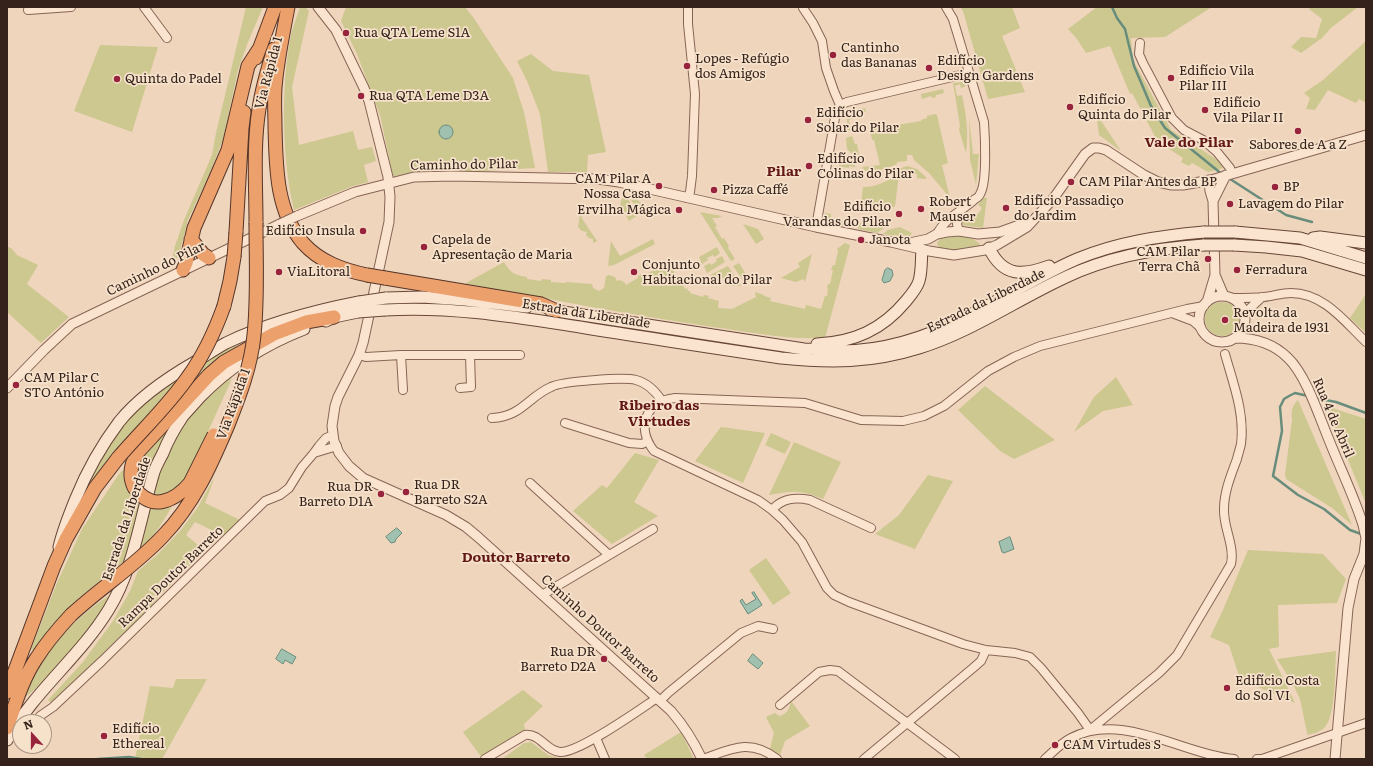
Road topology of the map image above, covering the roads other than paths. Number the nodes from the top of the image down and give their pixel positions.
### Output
1 (71, 7) edge
2 (144, 7) edge
3 (274, 7) edge
4 (288, 7) edge
5 (318, 7) edge
6 (688, 7) edge
7 (946, 7) edge
8 (803, 8) dead end
9 (28, 10) dead end
10 (168, 38) dead end
11 (261, 43) junction
12 (1140, 43) dead end
13 (969, 73) junction
14 (840, 105) junction
15 (1366, 135) edge
16 (1229, 174) junction
17 (1210, 180) junction
18 (389, 184) junction
19 (1193, 184) junction
20 (1216, 196) junction
21 (687, 198) junction
22 (961, 210) junction
23 (1036, 217) junction
24 (246, 227) junction
25 (816, 227) junction
26 (959, 231) junction
27 (937, 234) junction
28 (978, 234) junction
29 (1300, 238) junction
30 (191, 239) junction
31 (928, 239) junction
32 (1366, 243) edge
33 (900, 244) junction
34 (989, 248) junction
35 (922, 250) junction
36 (938, 253) junction
37 (208, 258) junction
38 (1078, 258) junction
39 (1366, 258) edge
40 (183, 270) junction
41 (1366, 270) edge
42 (1215, 275) junction
43 (1228, 297) junction
44 (1262, 297) junction
45 (1205, 304) junction
46 (359, 307) junction
47 (557, 311) junction
48 (1171, 313) junction
49 (1245, 313) junction
50 (334, 317) junction
51 (1245, 325) junction
52 (1201, 328) junction
53 (1235, 338) junction
54 (1261, 342) junction
55 (1366, 342) edge
56 (780, 345) junction
57 (520, 354) dead end
58 (1225, 354) dead end
59 (359, 355) junction
60 (402, 355) junction
61 (470, 355) junction
62 (7, 388) edge
63 (460, 388) dead end
64 (403, 390) dead end
65 (662, 401) junction
66 (492, 418) dead end
67 (565, 423) dead end
68 (333, 435) junction
69 (648, 441) junction
70 (336, 446) junction
71 (314, 454) junction
72 (530, 483) dead end
73 (772, 510) junction
74 (871, 528) dead end
75 (653, 529) dead end
76 (609, 555) junction
77 (54, 566) junction
78 (542, 595) junction
79 (773, 629) dead end
80 (986, 650) junction
81 (22, 652) junction
82 (7, 676) edge
83 (7, 692) edge
84 (659, 700) junction
85 (780, 705) dead end
86 (42, 714) edge
87 (907, 722) junction
88 (1366, 723) edge
89 (7, 728) edge
90 (1090, 730) junction
91 (1338, 733) junction
92 (596, 738) junction
93 (7, 740) edge
94 (485, 759) edge
95 (605, 759) edge
96 (702, 759) edge
97 (777, 759) edge
98 (864, 759) edge
99 (955, 759) edge
100 (1044, 759) edge
101 (1234, 759) edge
102 (1257, 759) edge
103 (1336, 759) edge

1 - 9 street
2 - 10 street
3 - 11 highway, Via Rápida 1
4 - 24 highway, Via Rápida 1
4 - 47 highway, bridge
5 - 18 street, Caminho Doutor Barreto
6 - 21 street
7 - 13 street
8 - 14 street
11 - 24 highway, Via Rápida 1
11 - 30 highway
12 - 16 street
13 - 14 street
13 - 22 street
14 - 25 street
15 - 16 street, Caminho do Pilar
16 - 17 street, Caminho do Pilar
16 - 20 street
17 - 19 street, Caminho do Pilar
17 - 20 street
18 - 21 street, Caminho do Pilar
18 - 37 street, Caminho do Pilar, bridge
18 - 59 street, Caminho Doutor Barreto
19 - 20 street
19 - 23 street, Caminho do Pilar
20 - 42 street
21 - 25 street, Caminho do Pilar
22 - 26 street
22 - 27 street
23 - 28 street, Caminho do Pilar
23 - 34 street, Caminho do Pilar
24 - 50 highway, bridge
24 - 77 highway, Via Rápida 1, bridge
24 - 89 highway, Via Rápida 1, bridge
25 - 33 street, Caminho do Pilar
26 - 27 street, Caminho do Pilar
26 - 28 street, Caminho do Pilar
27 - 31 street, Caminho do Pilar
27 - 36 street
28 - 34 street
29 - 32 main road
29 - 38 main road, Estrada da Liberdade, bridge
29 - 39 main road, Estrada da Liberdade
30 - 37 highway
30 - 40 highway
31 - 33 street, Caminho do Pilar
31 - 35 street
33 - 35 street, Caminho do Pilar
34 - 36 street, Caminho do Pilar
34 - 38 main road
35 - 36 street, Caminho do Pilar
35 - 56 main road
37 - 40 street, Caminho do Pilar
38 - 56 main road, Estrada da Liberdade
40 - 62 street, Caminho do Pilar
41 - 46 main road, Estrada da Liberdade, bridge
42 - 43 street
42 - 45 street
43 - 44 street
43 - 45 street
43 - 49 street
44 - 49 street
44 - 55 street
45 - 48 street
45 - 52 street
46 - 47 main road, Estrada da Liberdade, bridge
46 - 50 main road, Estrada da Liberdade
46 - 77 main road, Estrada da Liberdade
47 - 56 main road, Estrada da Liberdade
48 - 52 street
48 - 65 street
49 - 51 street
50 - 93 main road, Estrada da Liberdade
51 - 53 street
51 - 54 street, Rua 4 de Abril
52 - 53 street
53 - 54 street, Rua 4 de Abril
54 - 91 street, Rua 4 de Abril
57 - 61 street
58 - 90 street
59 - 60 street
59 - 68 street, Caminho Doutor Barreto
60 - 61 street
60 - 64 street
61 - 63 street
65 - 66 street
65 - 69 street
67 - 69 street
68 - 70 street, Caminho Doutor Barreto
68 - 71 street, Rampa Doutor Barreto
69 - 73 street
70 - 71 street, Rampa Doutor Barreto
70 - 78 street, Caminho Doutor Barreto
71 - 86 street, Rampa Doutor Barreto
72 - 76 street
73 - 74 street
73 - 80 street
75 - 76 street
76 - 78 street
77 - 81 highway, Via Rápida 1
78 - 84 street, Caminho Doutor Barreto
79 - 84 street
80 - 87 street
80 - 90 street
81 - 82 highway
81 - 83 highway, Via Rápida 1
84 - 92 street
84 - 96 street, Caminho Doutor Barreto
85 - 87 street
87 - 98 street
87 - 99 street
88 - 91 street
90 - 100 street
90 - 101 street
91 - 102 street
91 - 103 street, Rua 4 de Abril
92 - 94 street
92 - 95 street
96 - 97 street

